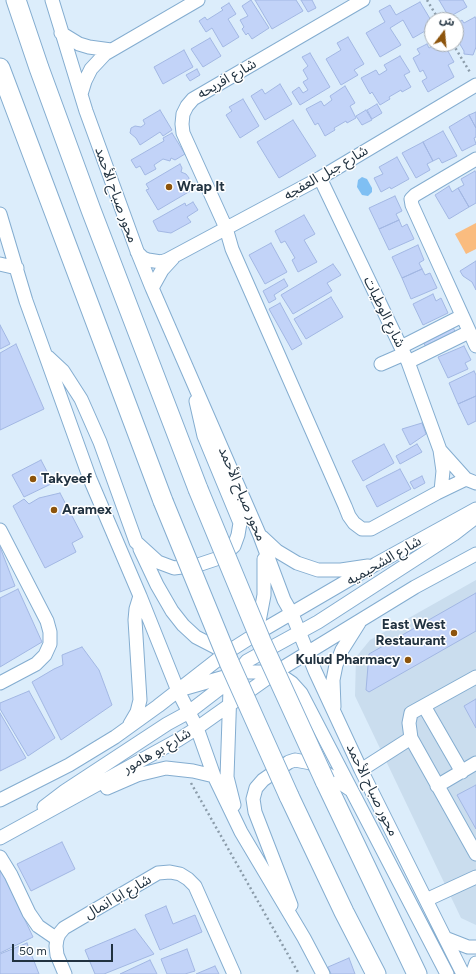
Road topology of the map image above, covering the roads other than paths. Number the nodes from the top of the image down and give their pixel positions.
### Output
1 (16, 0) edge
2 (52, 0) edge
3 (198, 0) edge
4 (363, 0) edge
5 (61, 33) junction
6 (111, 50) junction
7 (0, 68) edge
8 (474, 81) edge
9 (81, 94) junction
10 (476, 159) edge
11 (320, 178) junction
12 (0, 217) edge
13 (226, 228) junction
14 (137, 251) junction
15 (174, 256) junction
16 (0, 264) edge
17 (17, 268) junction
18 (152, 288) junction
19 (462, 316) junction
20 (469, 332) junction
21 (476, 346) edge
22 (404, 354) junction
23 (46, 356) junction
24 (381, 364) dead end
25 (194, 382) junction
26 (440, 450) junction
27 (471, 481) edge
28 (441, 491) junction
29 (476, 509) edge
30 (476, 517) edge
31 (0, 530) edge
32 (260, 536) junction
33 (136, 542) junction
34 (476, 554) edge
35 (376, 564) junction
36 (140, 596) junction
37 (292, 614) junction
38 (361, 620) junction
39 (300, 632) junction
40 (256, 634) junction
41 (226, 653) junction
42 (308, 653) junction
43 (248, 658) junction
44 (276, 672) junction
45 (235, 673) junction
46 (476, 677) edge
47 (0, 683) edge
48 (178, 691) junction
49 (229, 706) junction
50 (424, 706) junction
51 (189, 712) junction
52 (335, 714) junction
53 (128, 727) junction
54 (197, 728) junction
55 (411, 738) junction
56 (476, 763) edge
57 (361, 770) junction
58 (462, 772) junction
59 (214, 776) junction
60 (437, 786) junction
61 (352, 791) junction
62 (0, 800) edge
63 (31, 821) junction
64 (241, 832) junction
65 (0, 838) edge
66 (476, 854) edge
67 (0, 857) edge
68 (476, 878) edge
69 (426, 900) junction
70 (304, 938) junction
71 (445, 938) junction
72 (57, 940) junction
73 (476, 947) edge
74 (476, 963) edge
75 (65, 974) edge
76 (234, 974) edge
77 (323, 974) edge
78 (376, 974) edge
79 (417, 974) edge
80 (447, 974) edge
81 (463, 974) edge
82 (472, 974) edge

1 - 79 highway, محور صباح الأحمد, bridge
2 - 5 street, محور صباح الأحمد
3 - 6 street
4 - 13 street, شارع افريحه
5 - 6 street
5 - 9 street, محور صباح الأحمد
6 - 9 street
7 - 78 highway, bridge
8 - 11 street, شارع جبل العفجه
9 - 14 street, محور صباح الأحمد
10 - 19 street
11 - 13 street, شارع جبل العفجه
11 - 22 street, شارع الوطيات
12 - 17 street
13 - 15 street, شارع جبل العفجه
13 - 28 street, شارع افريحه
14 - 15 street, شارع جبل العفجه
14 - 18 street, محور صباح الأحمد
15 - 18 street, شارع جبل العفجه
16 - 17 street
17 - 23 street
18 - 25 street, محور صباح الأحمد
19 - 20 street
19 - 22 street
20 - 21 street
20 - 22 street
22 - 24 street
22 - 26 street, شارع الوطيات
23 - 33 street
23 - 36 street
25 - 32 street, محور صباح الأحمد
25 - 33 street
26 - 27 street, شارع الوطيات
26 - 28 street, شارع الوطيات
27 - 28 street, شارع افريحه
29 - 35 street, شارع الشحيميه
30 - 39 street
31 - 47 street
32 - 35 street
32 - 37 street, محور صباح الأحمد
32 - 40 street
33 - 41 street
34 - 38 street
35 - 37 street, شارع الشحيميه
36 - 48 street
36 - 53 street
37 - 39 street, محور صباح الأحمد
37 - 40 street
38 - 42 street
38 - 52 street
39 - 42 street, محور صباح الأحمد
39 - 43 street
40 - 41 street
40 - 43 street
41 - 43 street
41 - 48 street
42 - 43 street
42 - 44 street, شارع بو هامور
42 - 52 street, محور صباح الأحمد
43 - 45 street
44 - 45 street
44 - 49 street, شارع بو هامور
44 - 61 street
45 - 48 street
45 - 49 street
45 - 51 street
46 - 50 street
48 - 51 street
48 - 53 street
49 - 54 street, شارع بو هامور
49 - 64 street
50 - 55 street
50 - 58 street
51 - 54 street
51 - 63 street
52 - 57 street, محور صباح الأحمد
53 - 62 street
54 - 59 street
54 - 63 street, شارع بو هامور
55 - 57 street
55 - 60 street
56 - 58 street
57 - 69 street, محور صباح الأحمد
58 - 60 street
59 - 63 street
59 - 64 street
60 - 66 street
61 - 70 street
61 - 80 street
63 - 65 street, شارع بو هامور
64 - 70 street
67 - 72 street
68 - 69 street
69 - 71 street, محور صباح الأحمد
70 - 77 street
71 - 73 street
71 - 81 street, محور صباح الأحمد
72 - 75 street
72 - 76 street, شارع ابا انمال
74 - 82 street

